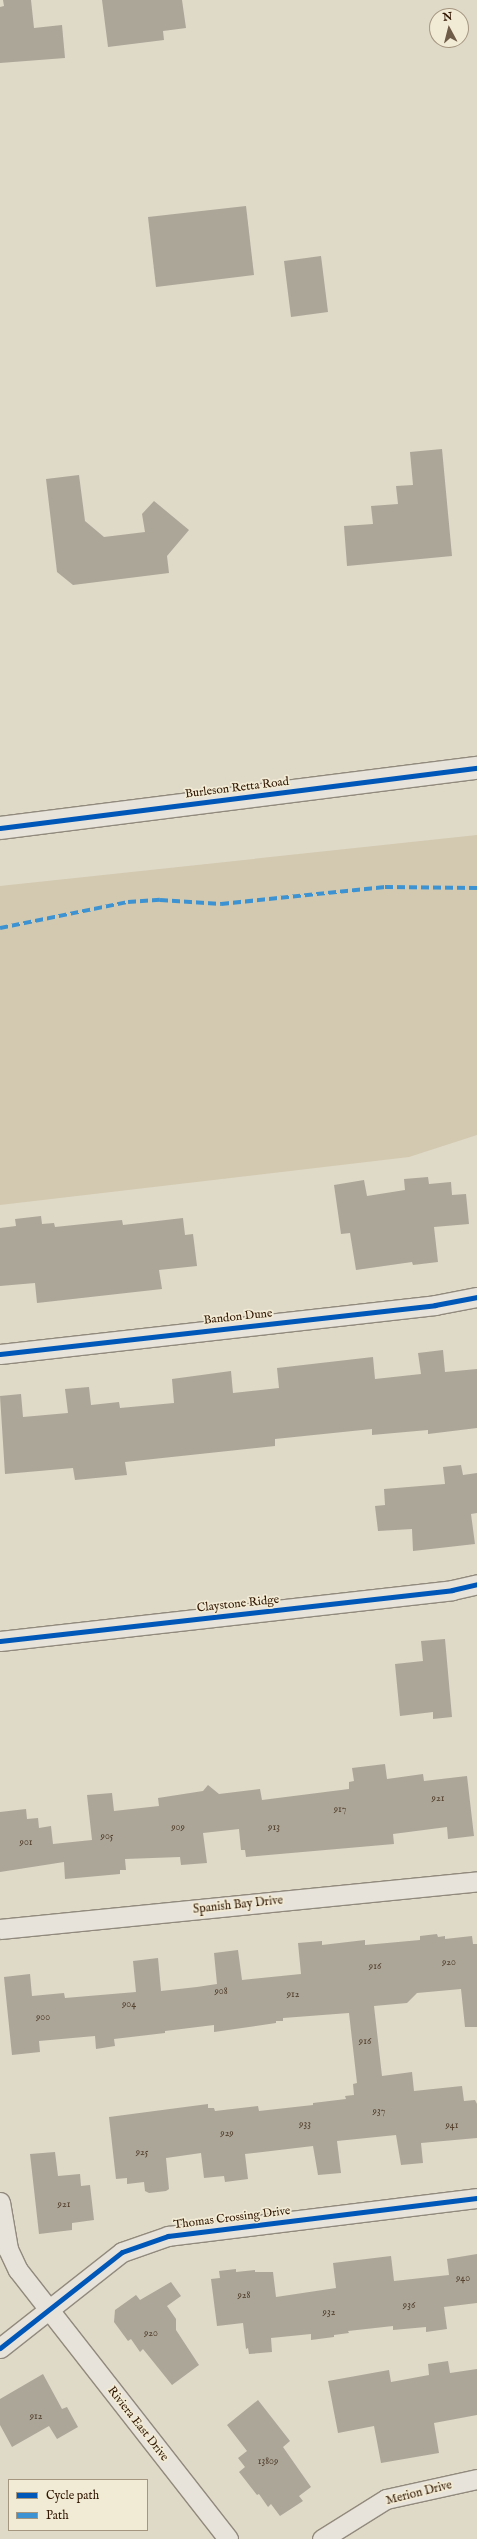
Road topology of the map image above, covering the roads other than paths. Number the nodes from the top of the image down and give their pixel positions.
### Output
1 (477, 768) edge
2 (0, 828) edge
3 (477, 1297) edge
4 (0, 1354) edge
5 (477, 1584) edge
6 (0, 1641) edge
7 (477, 1881) edge
8 (0, 1929) edge
9 (477, 2198) edge
10 (0, 2202) edge
11 (47, 2309) junction
12 (0, 2348) edge
13 (477, 2479) edge
14 (228, 2539) edge
15 (322, 2539) edge

1 - 2 street, Burleson Retta Road
3 - 4 street, Bandon Dune
5 - 6 street, Claystone Ridge
7 - 8 street, Spanish Bay Drive
9 - 11 street, Thomas Crossing Drive
10 - 11 street, Riviera East Drive
11 - 12 street, Thomas Crossing Drive
11 - 14 street, Riviera East Drive
13 - 15 street, Merion Drive

